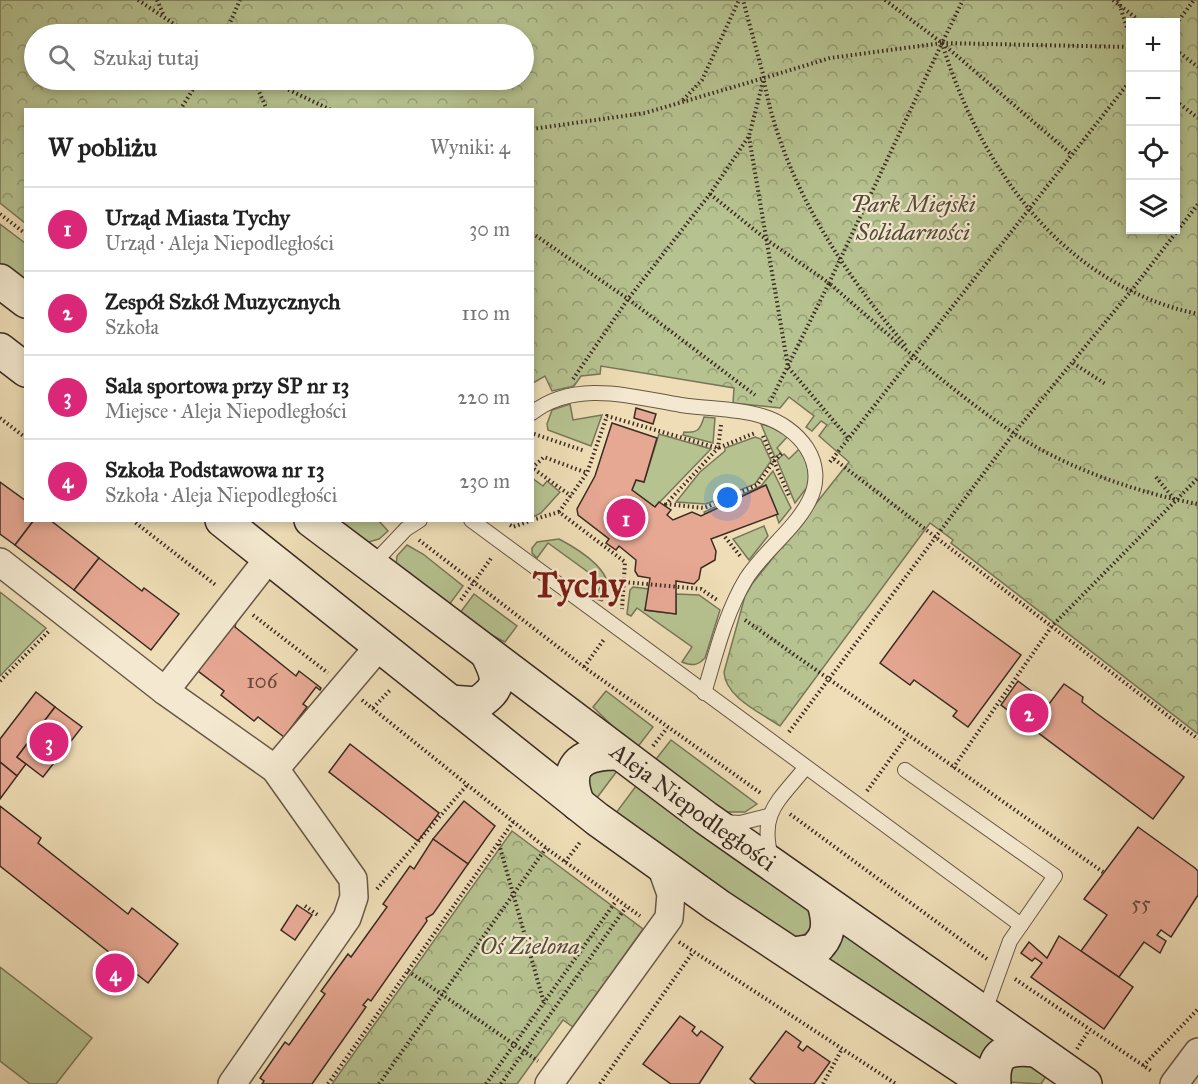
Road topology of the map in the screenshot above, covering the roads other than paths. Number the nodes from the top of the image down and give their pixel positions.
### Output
1 (0, 281) edge
2 (24, 299) edge
3 (0, 350) edge
4 (24, 368) edge
5 (534, 412) edge
6 (224, 522) edge
7 (314, 522) edge
8 (417, 522) edge
9 (474, 522) edge
10 (269, 558) junction
11 (0, 562) edge
12 (371, 566) junction
13 (380, 645) junction
14 (488, 656) junction
15 (165, 691) junction
16 (704, 693) junction
17 (450, 702) junction
18 (617, 753) junction
19 (805, 768) junction
20 (275, 769) junction
21 (905, 770) dead end
22 (578, 804) junction
23 (768, 816) junction
24 (706, 818) junction
25 (661, 866) junction
26 (778, 870) junction
27 (824, 903) junction
28 (717, 905) junction
29 (1021, 925) junction
30 (669, 927) junction
31 (794, 954) junction
32 (983, 1015) junction
33 (1035, 1050) junction
34 (1198, 1052) edge
35 (548, 1075) edge
36 (970, 1078) edge
37 (1168, 1081) edge
38 (232, 1084) edge
39 (994, 1084) edge
40 (1085, 1084) edge

1 - 2 street
3 - 4 street
5 - 16 lane
6 - 10 street
7 - 12 street, Aleja Niepodległości
8 - 12 lane
9 - 16 lane
10 - 13 street
10 - 15 street
11 - 15 street
12 - 14 street, Aleja Niepodległości
13 - 17 street
13 - 20 street
14 - 17 street
14 - 18 street, Aleja Niepodległości
15 - 20 street
16 - 19 lane
17 - 22 street
18 - 22 street
18 - 24 street, Aleja Niepodległości
19 - 23 lane
19 - 29 lane
20 - 38 street
21 - 29 lane
22 - 25 street
23 - 24 lane
23 - 26 lane
24 - 26 street, Aleja Niepodległości
25 - 28 street
25 - 30 street
26 - 27 street, Aleja Niepodległości
27 - 31 street
27 - 32 street, Aleja Niepodległości
28 - 30 street
28 - 31 street
29 - 32 lane
30 - 35 street
31 - 36 street
32 - 33 street, Aleja Niepodległości
33 - 39 street
33 - 40 street, Aleja Niepodległości
34 - 37 street

